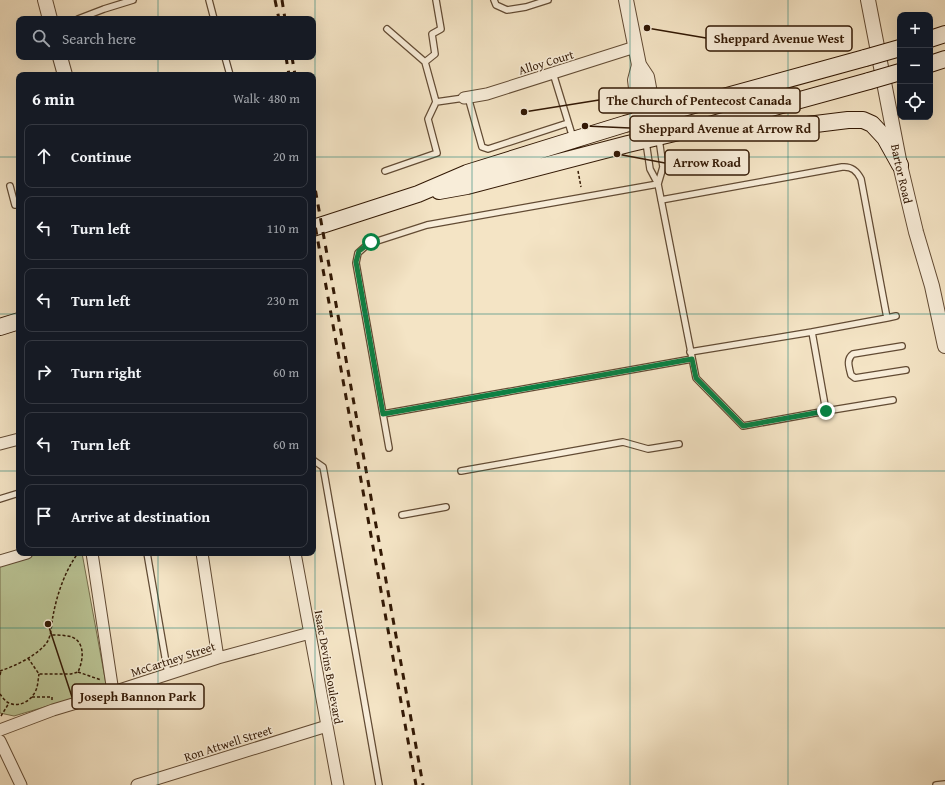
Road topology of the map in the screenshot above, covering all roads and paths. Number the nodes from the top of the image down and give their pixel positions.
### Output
1 (45, 0) edge
2 (133, 0) edge
3 (209, 0) edge
4 (436, 0) edge
5 (494, 0) edge
6 (548, 0) edge
7 (626, 0) edge
8 (868, 0) edge
9 (49, 16) edge
10 (86, 16) edge
11 (213, 16) edge
12 (387, 29) dead end
13 (945, 34) edge
14 (933, 38) edge
15 (635, 47) junction
16 (897, 49) edge
17 (945, 59) edge
18 (61, 60) edge
19 (226, 60) edge
20 (425, 62) junction
21 (933, 63) edge
22 (64, 72) edge
23 (229, 72) edge
24 (553, 73) junction
25 (897, 73) edge
26 (466, 97) junction
27 (436, 102) junction
28 (648, 118) junction
29 (568, 123) junction
30 (712, 124) junction
31 (652, 138) junction
32 (573, 140) junction
33 (576, 165) dead end
34 (900, 165) junction
35 (385, 171) dead end
36 (658, 184) junction
37 (10, 186) dead end
38 (581, 187) dead end
39 (418, 194) junction
40 (661, 200) junction
41 (16, 205) edge
42 (316, 227) edge
43 (896, 316) dead end
44 (887, 318) junction
45 (16, 322) edge
46 (0, 327) edge
47 (812, 332) junction
48 (902, 346) dead end
49 (945, 346) edge
50 (691, 356) junction
51 (906, 370) dead end
52 (893, 400) dead end
53 (826, 411) junction
54 (383, 414) junction
55 (16, 440) edge
56 (0, 444) edge
57 (679, 444) dead end
58 (389, 448) dead end
59 (316, 462) edge
60 (461, 471) dead end
61 (16, 494) edge
62 (0, 499) edge
63 (446, 507) dead end
64 (402, 515) dead end
65 (17, 556) edge
66 (76, 556) edge
67 (92, 556) edge
68 (148, 556) edge
69 (202, 556) edge
70 (296, 556) edge
71 (0, 561) edge
72 (310, 633) junction
73 (50, 635) junction
74 (28, 658) junction
75 (218, 658) junction
76 (1, 671) edge
77 (78, 672) junction
78 (39, 674) junction
79 (168, 674) junction
80 (0, 675) edge
81 (112, 688) junction
82 (0, 694) edge
83 (32, 698) junction
84 (9, 703) junction
85 (53, 710) junction
86 (1, 716) dead end
87 (326, 726) junction
88 (0, 730) edge
89 (0, 741) edge
90 (945, 784) edge
91 (21, 785) edge
92 (138, 785) edge
93 (338, 785) edge
94 (379, 785) edge
95 (936, 785) edge

1 - 9 street
2 - 10 lane
3 - 11 lane
4 - 20 lane
5 - 6 lane
7 - 15 street
8 - 34 street, Bartor Road
12 - 20 lane
13 - 14 main road
15 - 24 street, Alloy Court
15 - 28 street
16 - 28 main road, bridge
17 - 21 main road
18 - 22 street
19 - 23 lane
20 - 27 lane
24 - 26 street, Alloy Court
24 - 29 lane
25 - 30 main road, bridge
26 - 27 lane
26 - 29 lane
27 - 35 lane
28 - 31 street
28 - 32 main road
29 - 32 lane
30 - 31 main road
30 - 34 main road
31 - 36 lane
31 - 36 lane
31 - 39 main road
32 - 39 main road
33 - 38 path
34 - 49 street, Bartor Road
36 - 40 lane
36 - 54 lane
37 - 41 lane
39 - 42 main road
40 - 44 lane
40 - 50 lane
43 - 44 lane
44 - 47 lane
45 - 46 main road
47 - 50 lane
47 - 53 lane
48 - 51 lane
50 - 53 lane
50 - 54 lane
52 - 53 lane
54 - 58 lane
55 - 56 street
57 - 60 lane
59 - 94 lane
61 - 62 lane
63 - 64 lane
65 - 71 street
66 - 73 path
67 - 81 street
68 - 79 lane
69 - 75 street
70 - 72 street, Isaac Devins Boulevard
72 - 75 street, McCartney Street
72 - 87 street, Isaac Devins Boulevard
73 - 74 path
73 - 77 path
74 - 76 path
74 - 78 path
75 - 79 street, McCartney Street
76 - 80 path
77 - 78 path
77 - 81 path
78 - 83 path
79 - 81 street, McCartney Street
81 - 85 street, McCartney Street
82 - 84 path
83 - 84 path
83 - 85 path
84 - 86 path
85 - 88 street, McCartney Street
87 - 92 street, Ron Attwell Street
87 - 93 street, Isaac Devins Boulevard
89 - 91 street
90 - 95 lane

